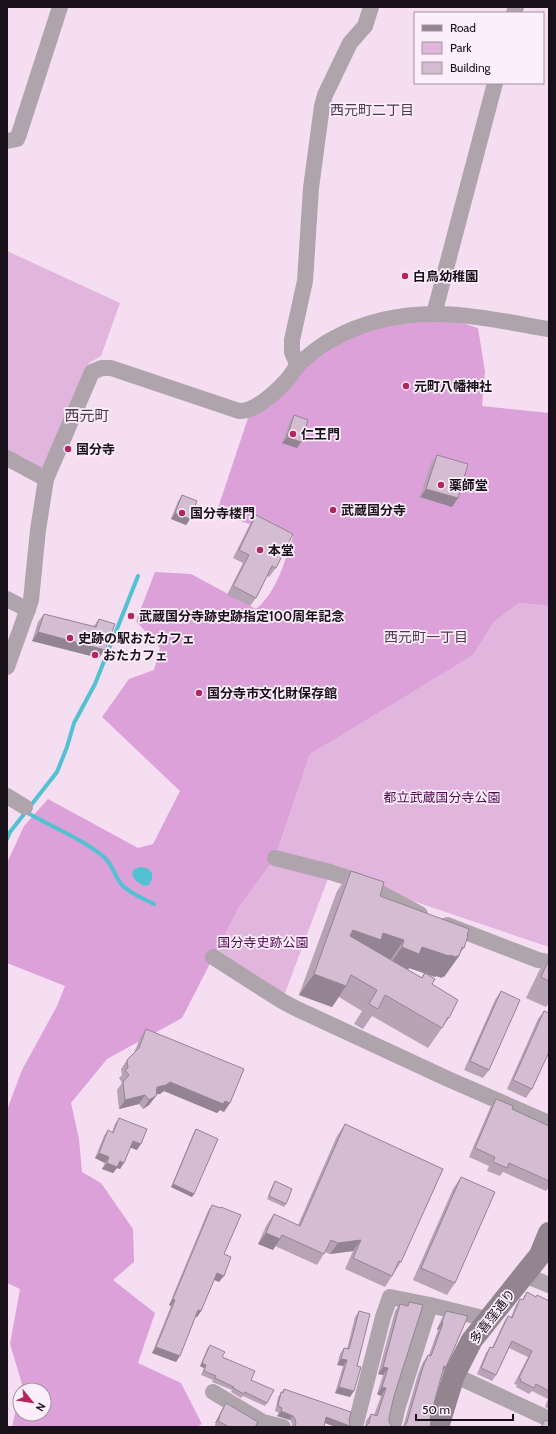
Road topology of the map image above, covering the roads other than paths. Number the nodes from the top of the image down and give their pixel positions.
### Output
1 (60, 7) edge
2 (371, 7) edge
3 (495, 84) edge
4 (7, 141) edge
5 (434, 314) junction
6 (549, 329) edge
7 (298, 366) junction
8 (7, 458) edge
9 (46, 479) junction
10 (7, 598) edge
11 (28, 610) junction
12 (7, 667) edge
13 (7, 796) edge
14 (26, 806) dead end
15 (274, 858) dead end
16 (213, 957) dead end
17 (549, 962) edge
18 (549, 1123) edge
19 (549, 1233) edge
20 (525, 1275) junction
21 (549, 1285) edge
22 (430, 1305) junction
23 (487, 1319) junction
24 (454, 1374) junction
25 (213, 1392) dead end
26 (549, 1419) edge
27 (283, 1427) edge
28 (355, 1427) edge
29 (393, 1427) edge
30 (438, 1427) edge

1 - 4 street
2 - 7 street
3 - 5 street
5 - 6 street
5 - 7 street
7 - 9 street
8 - 9 street
9 - 11 street
10 - 11 street
11 - 12 street
13 - 14 street
15 - 17 street
16 - 18 street
19 - 20 main road, 多喜窪通り
20 - 21 street
20 - 23 main road, 多喜窪通り
22 - 23 street
22 - 28 street
22 - 29 street
23 - 24 main road, 多喜窪通り
24 - 26 street
24 - 30 main road, 多喜窪通り
25 - 27 street

